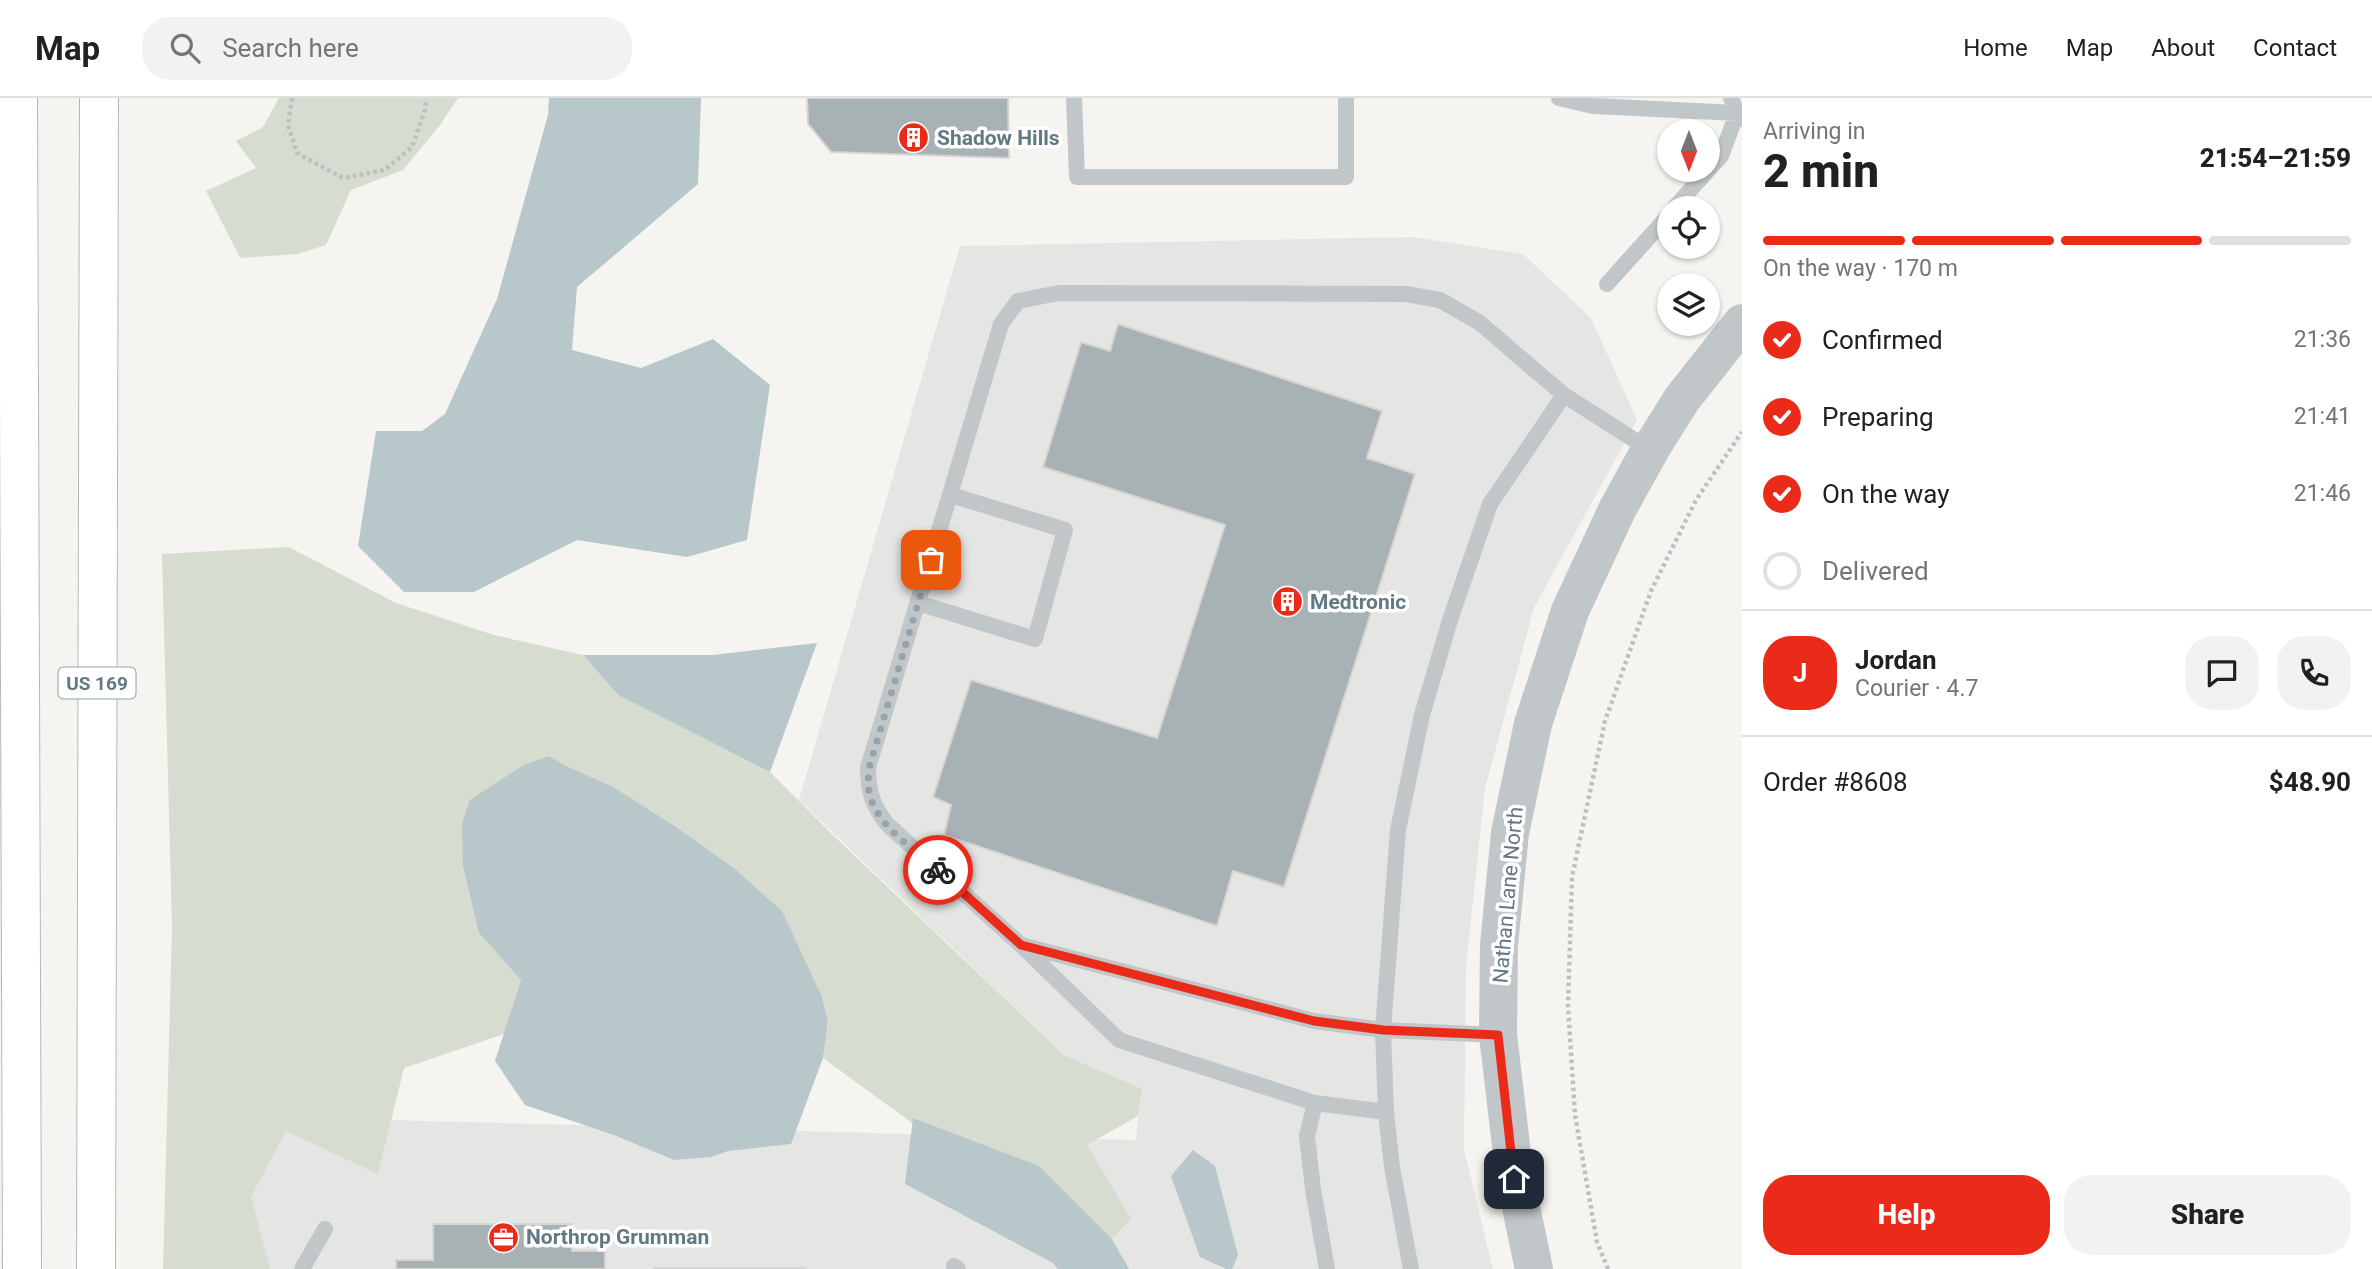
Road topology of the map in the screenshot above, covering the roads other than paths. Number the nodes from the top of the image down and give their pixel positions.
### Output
1 (18, 98) edge
2 (99, 98) edge
3 (1074, 98) edge
4 (1346, 98) edge
5 (1559, 98) edge
6 (1736, 110) edge
7 (1685, 196) edge
8 (1657, 228) edge
9 (1607, 284) dead end
10 (1742, 323) edge
11 (1564, 395) junction
12 (1650, 450) junction
13 (951, 495) junction
14 (918, 603) junction
15 (1021, 945) junction
16 (1383, 1030) junction
17 (1498, 1035) junction
18 (1315, 1103) junction
19 (1386, 1112) junction
20 (325, 1229) dead end
21 (22, 1269) edge
22 (96, 1269) edge
23 (302, 1269) edge
24 (1328, 1269) edge
25 (1411, 1269) edge
26 (1534, 1269) edge

1 - 21 highway
2 - 22 highway, US 169
3 - 4 lane
5 - 6 lane
6 - 7 lane
8 - 9 lane
10 - 12 street, Nathan Lane North
11 - 12 lane
11 - 13 lane
11 - 16 lane
12 - 17 street, Nathan Lane North
13 - 14 lane
13 - 14 lane
14 - 15 lane
15 - 16 lane
15 - 18 lane
16 - 17 lane
16 - 19 lane
17 - 26 street, Nathan Lane North
18 - 19 lane
18 - 24 lane
19 - 25 lane
20 - 23 lane

